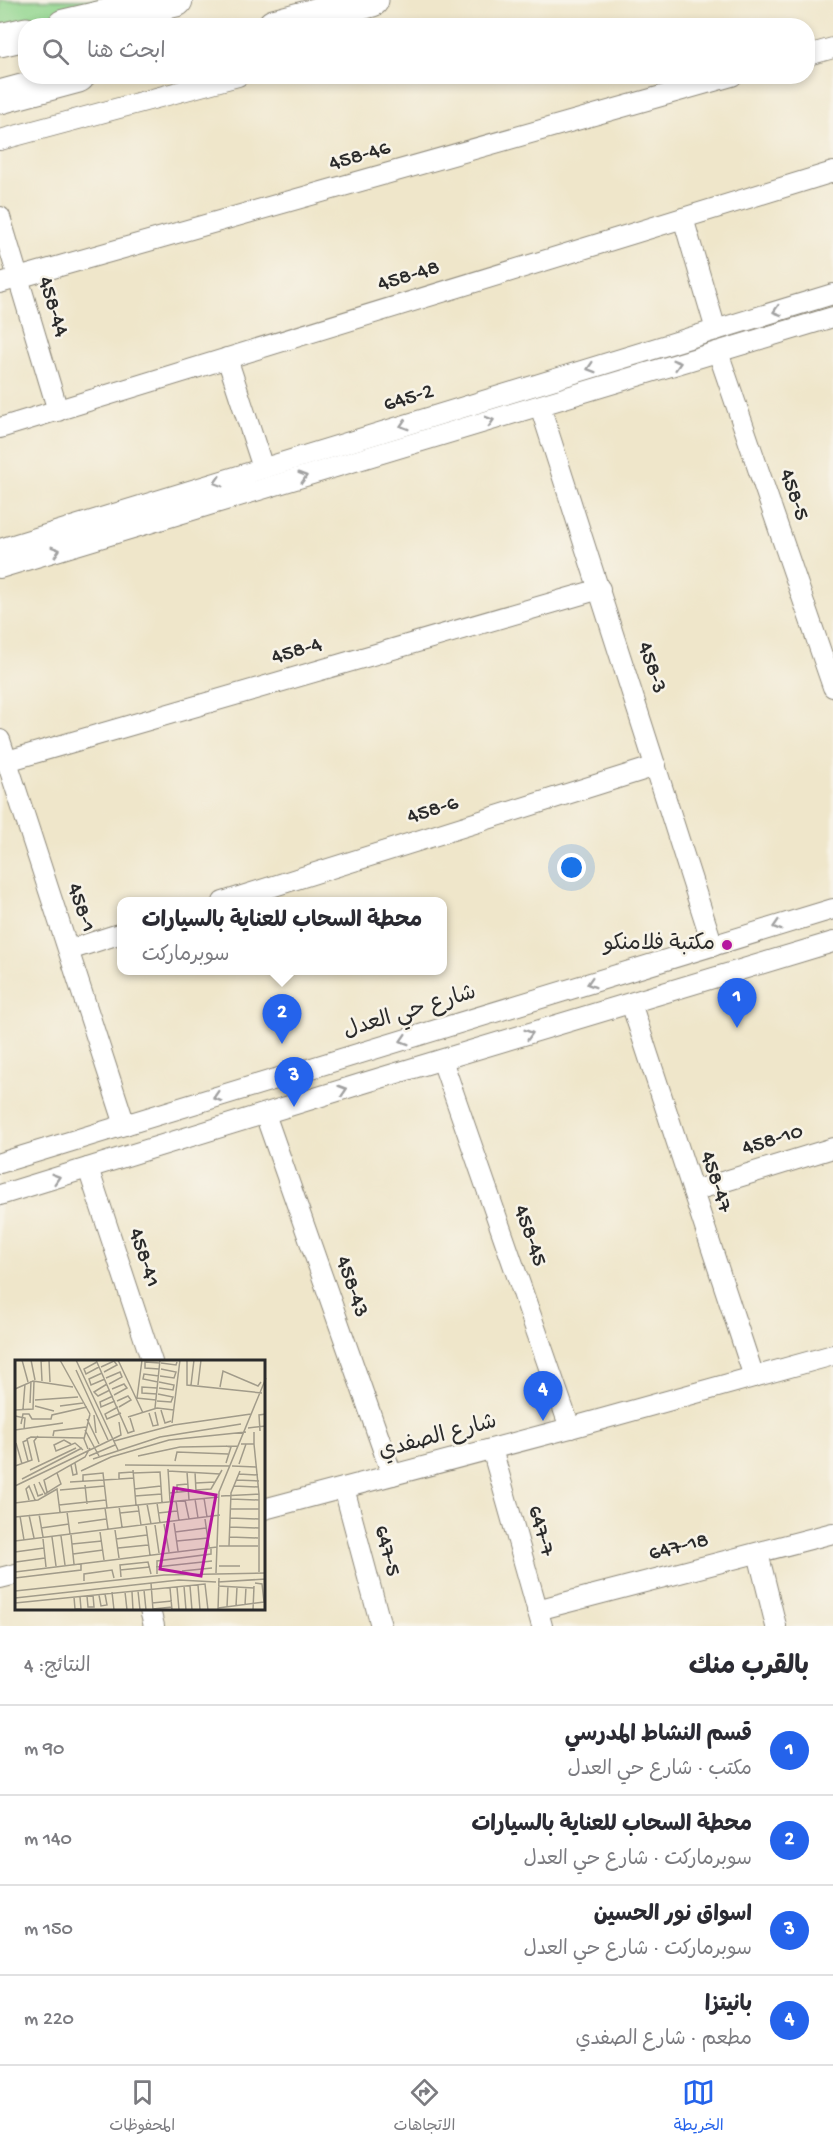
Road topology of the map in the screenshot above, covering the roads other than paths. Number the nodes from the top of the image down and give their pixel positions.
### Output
1 (176, 0) edge
2 (372, 0) edge
3 (98, 18) edge
4 (304, 18) edge
5 (18, 36) edge
6 (0, 40) edge
7 (833, 48) edge
8 (815, 53) edge
9 (48, 84) edge
10 (208, 84) edge
11 (704, 84) edge
12 (0, 97) edge
13 (0, 140) edge
14 (833, 172) edge
15 (0, 217) edge
16 (683, 218) junction
17 (9, 280) edge
18 (833, 294) edge
19 (833, 317) edge
20 (716, 330) junction
21 (718, 352) junction
22 (227, 358) junction
23 (540, 406) junction
24 (58, 411) junction
25 (0, 428) edge
26 (263, 468) junction
27 (0, 549) edge
28 (0, 568) edge
29 (600, 589) junction
30 (833, 687) edge
31 (0, 740) edge
32 (8, 761) junction
33 (656, 766) junction
34 (239, 897) edge
35 (833, 909) edge
36 (117, 935) edge
37 (833, 942) edge
38 (713, 946) junction
39 (69, 950) junction
40 (631, 1003) junction
41 (359, 1054) junction
42 (442, 1060) junction
43 (367, 1082) junction
44 (265, 1114) junction
45 (125, 1125) junction
46 (98, 1133) junction
47 (833, 1148) edge
48 (107, 1162) junction
49 (0, 1163) edge
50 (88, 1168) junction
51 (693, 1191) junction
52 (0, 1195) edge
53 (833, 1355) edge
54 (151, 1360) edge
55 (754, 1377) junction
56 (570, 1428) junction
57 (492, 1449) junction
58 (392, 1475) junction
59 (344, 1488) junction
60 (266, 1508) edge
61 (833, 1533) edge
62 (758, 1553) junction
63 (15, 1574) edge
64 (0, 1578) edge
65 (150, 1611) edge
66 (540, 1618) edge
67 (154, 1626) edge
68 (381, 1626) edge
69 (776, 1626) edge

1 - 3 highway
2 - 4 highway
5 - 6 highway
7 - 8 street
9 - 12 highway
10 - 13 street
11 - 17 street, 458-46
14 - 16 street, 458-48
15 - 17 street, 458-44
16 - 20 street
16 - 22 street, 458-48
17 - 24 street, 458-44
18 -> 20 street, 645-2
19 - 21 street, 645-2
20 -> 26 street, 645-2
23 -> 21 street, 645-2
21 - 30 street, 458-5
22 - 24 street, 458-48
22 - 26 street
28 -> 23 street, 645-2
23 - 29 street, 458-3
24 - 25 street, 458-48
26 -> 27 street, 645-2
29 - 32 street, 458-4
29 - 33 street, 458-3
31 - 32 street, 458-1
32 - 39 street, 458-1
33 - 34 street, 458-6
33 - 38 street, 458-3
35 -> 38 street, شارع حي العدل
36 - 39 street
37 - 40 street
38 -> 41 street, شارع حي العدل
39 - 45 street, 458-1
42 -> 40 street
40 - 51 street, 458-47
41 - 43 street
41 -> 45 street, شارع حي العدل
42 - 43 street
42 - 56 street, 458-45
44 -> 43 street
44 - 48 street
44 - 58 street, 458-43
45 - 46 street, شارع حي العدل
46 - 48 street
46 - 49 street, شارع حي العدل
47 - 51 street, 458-10
48 - 50 street
52 -> 50 street
50 - 54 street, 458-41
51 - 55 street, 458-47
53 - 55 street, شارع الصفدي
55 - 56 street, شارع الصفدي
56 - 57 street, شارع الصفدي
57 - 58 street, شارع الصفدي
57 - 66 street, 647-7
58 - 59 street, شارع الصفدي
59 - 60 street, شارع الصفدي
59 - 68 street, 647-5
61 - 62 street, 647-18
62 - 66 street, 647-18
62 - 69 street
63 - 64 street
65 - 67 street

